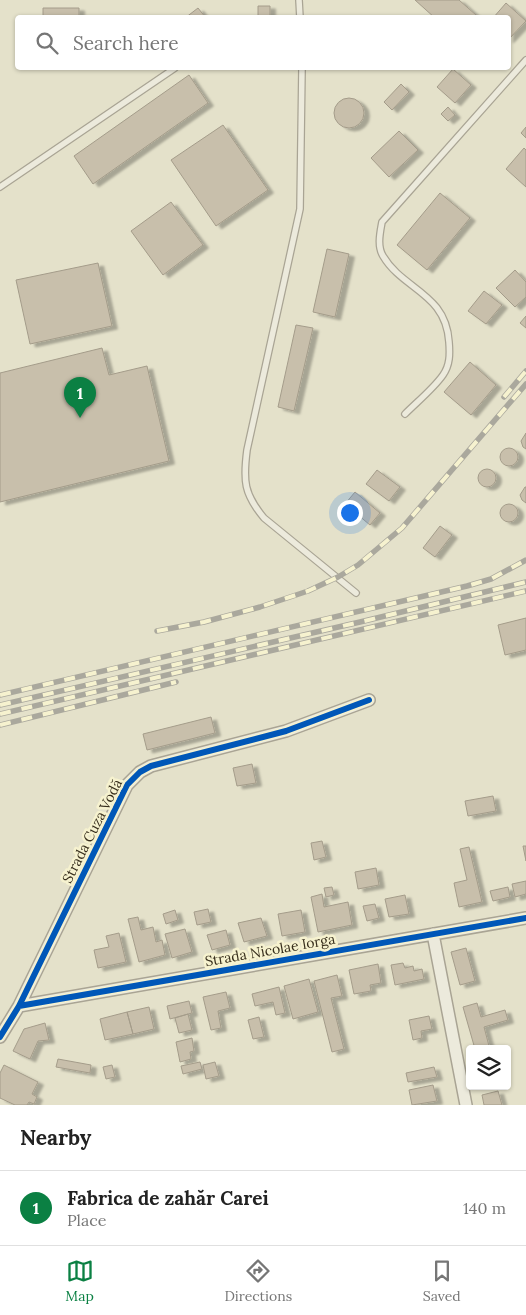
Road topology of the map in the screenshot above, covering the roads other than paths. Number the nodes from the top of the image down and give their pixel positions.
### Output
1 (299, 0) edge
2 (300, 15) edge
3 (526, 60) edge
4 (172, 70) edge
5 (302, 70) edge
6 (0, 186) edge
7 (405, 414) dead end
8 (356, 593) dead end
9 (369, 700) dead end
10 (526, 918) edge
11 (433, 934) junction
12 (19, 1006) junction
13 (0, 1037) edge
14 (466, 1105) edge

1 - 2 lane
3 - 7 lane
4 - 6 lane
5 - 8 lane
9 - 12 street, Strada Cuza Vodă
10 - 11 street, Strada Nicolae Iorga
11 - 12 street, Strada Nicolae Iorga
11 - 14 street
12 - 13 street, Strada Cuza Vodă

